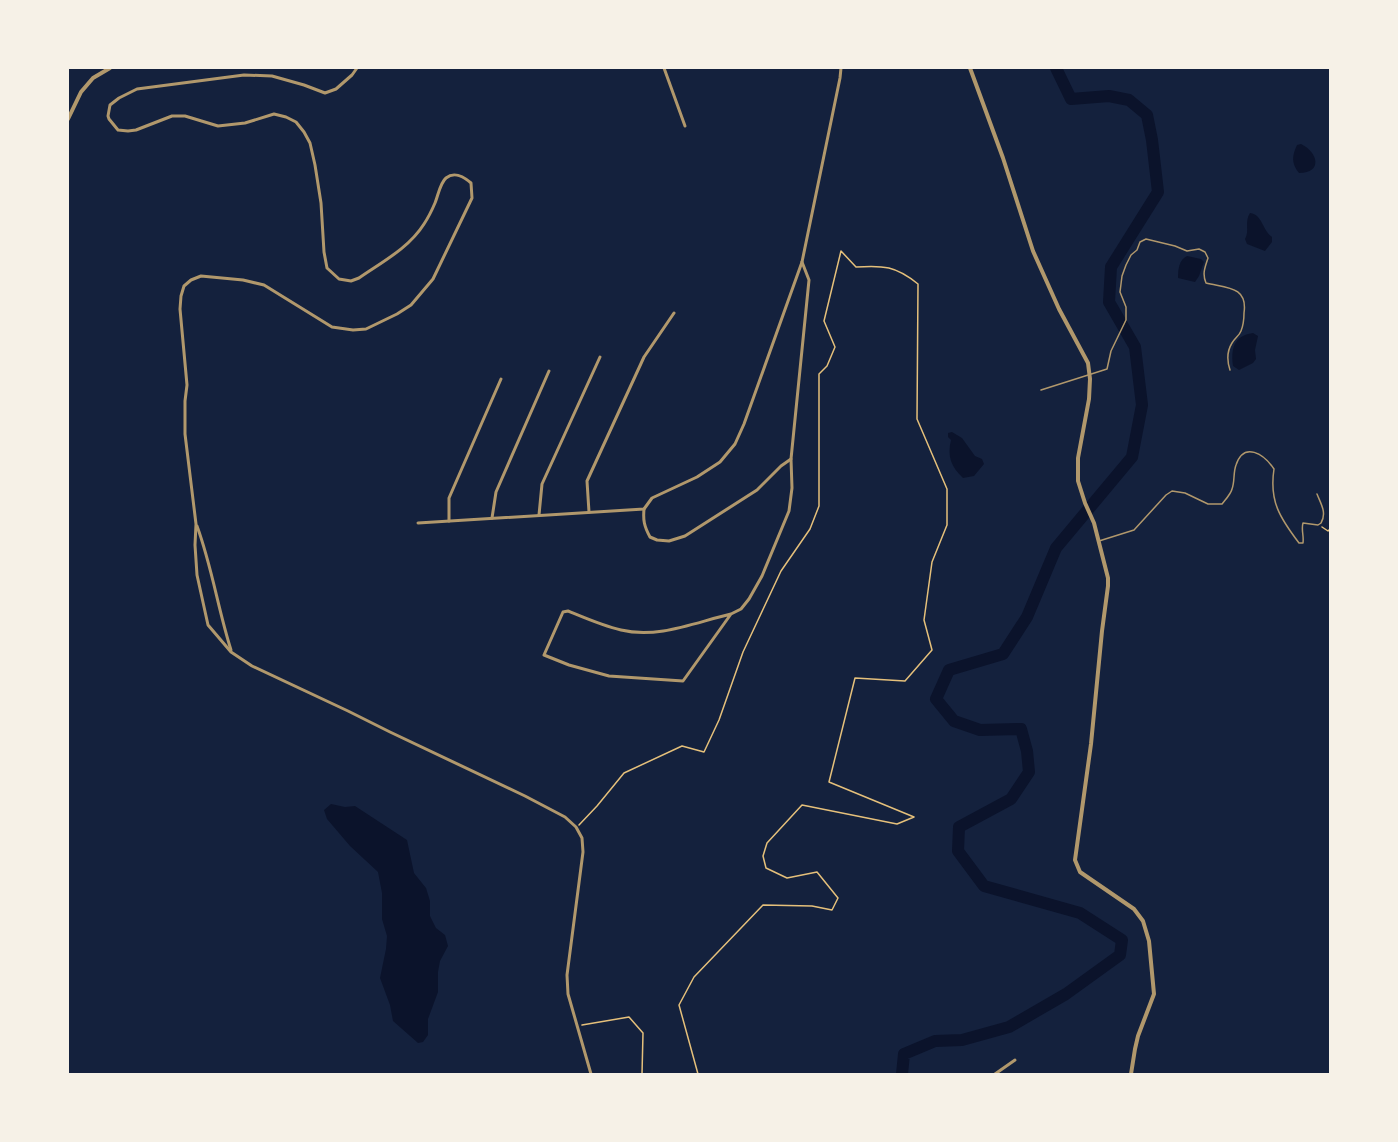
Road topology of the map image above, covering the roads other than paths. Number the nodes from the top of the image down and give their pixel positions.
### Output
1 (110, 68) edge
2 (357, 68) edge
3 (664, 68) edge
4 (841, 68) edge
5 (970, 68) edge
6 (68, 119) edge
7 (685, 126) dead end
8 (802, 262) junction
9 (674, 313) dead end
10 (600, 357) dead end
11 (1230, 370) dead end
12 (549, 371) dead end
13 (1089, 375) junction
14 (501, 379) dead end
15 (1041, 390) dead end
16 (791, 459) junction
17 (1317, 494) dead end
18 (644, 509) junction
19 (589, 512) junction
20 (539, 515) junction
21 (492, 518) junction
22 (449, 521) junction
23 (418, 523) dead end
24 (196, 524) junction
25 (1099, 541) junction
26 (732, 614) junction
27 (231, 652) junction
28 (1015, 1060) dead end
29 (591, 1074) edge
30 (995, 1074) edge
31 (1131, 1074) edge

1 - 6 street
2 - 24 street
3 - 7 street
4 - 8 street
5 - 13 street
8 - 16 street
8 - 18 street
9 - 19 street
10 - 20 street
11 - 13 lane
12 - 21 street
13 - 15 lane
13 - 25 street
14 - 22 street
16 - 18 street
16 - 26 street
17 - 25 lane
18 - 19 street
19 - 20 street
20 - 21 street
21 - 22 street
22 - 23 street
24 - 27 street
24 - 27 street
25 - 31 street
26 - 26 street
27 - 29 street
28 - 30 street

